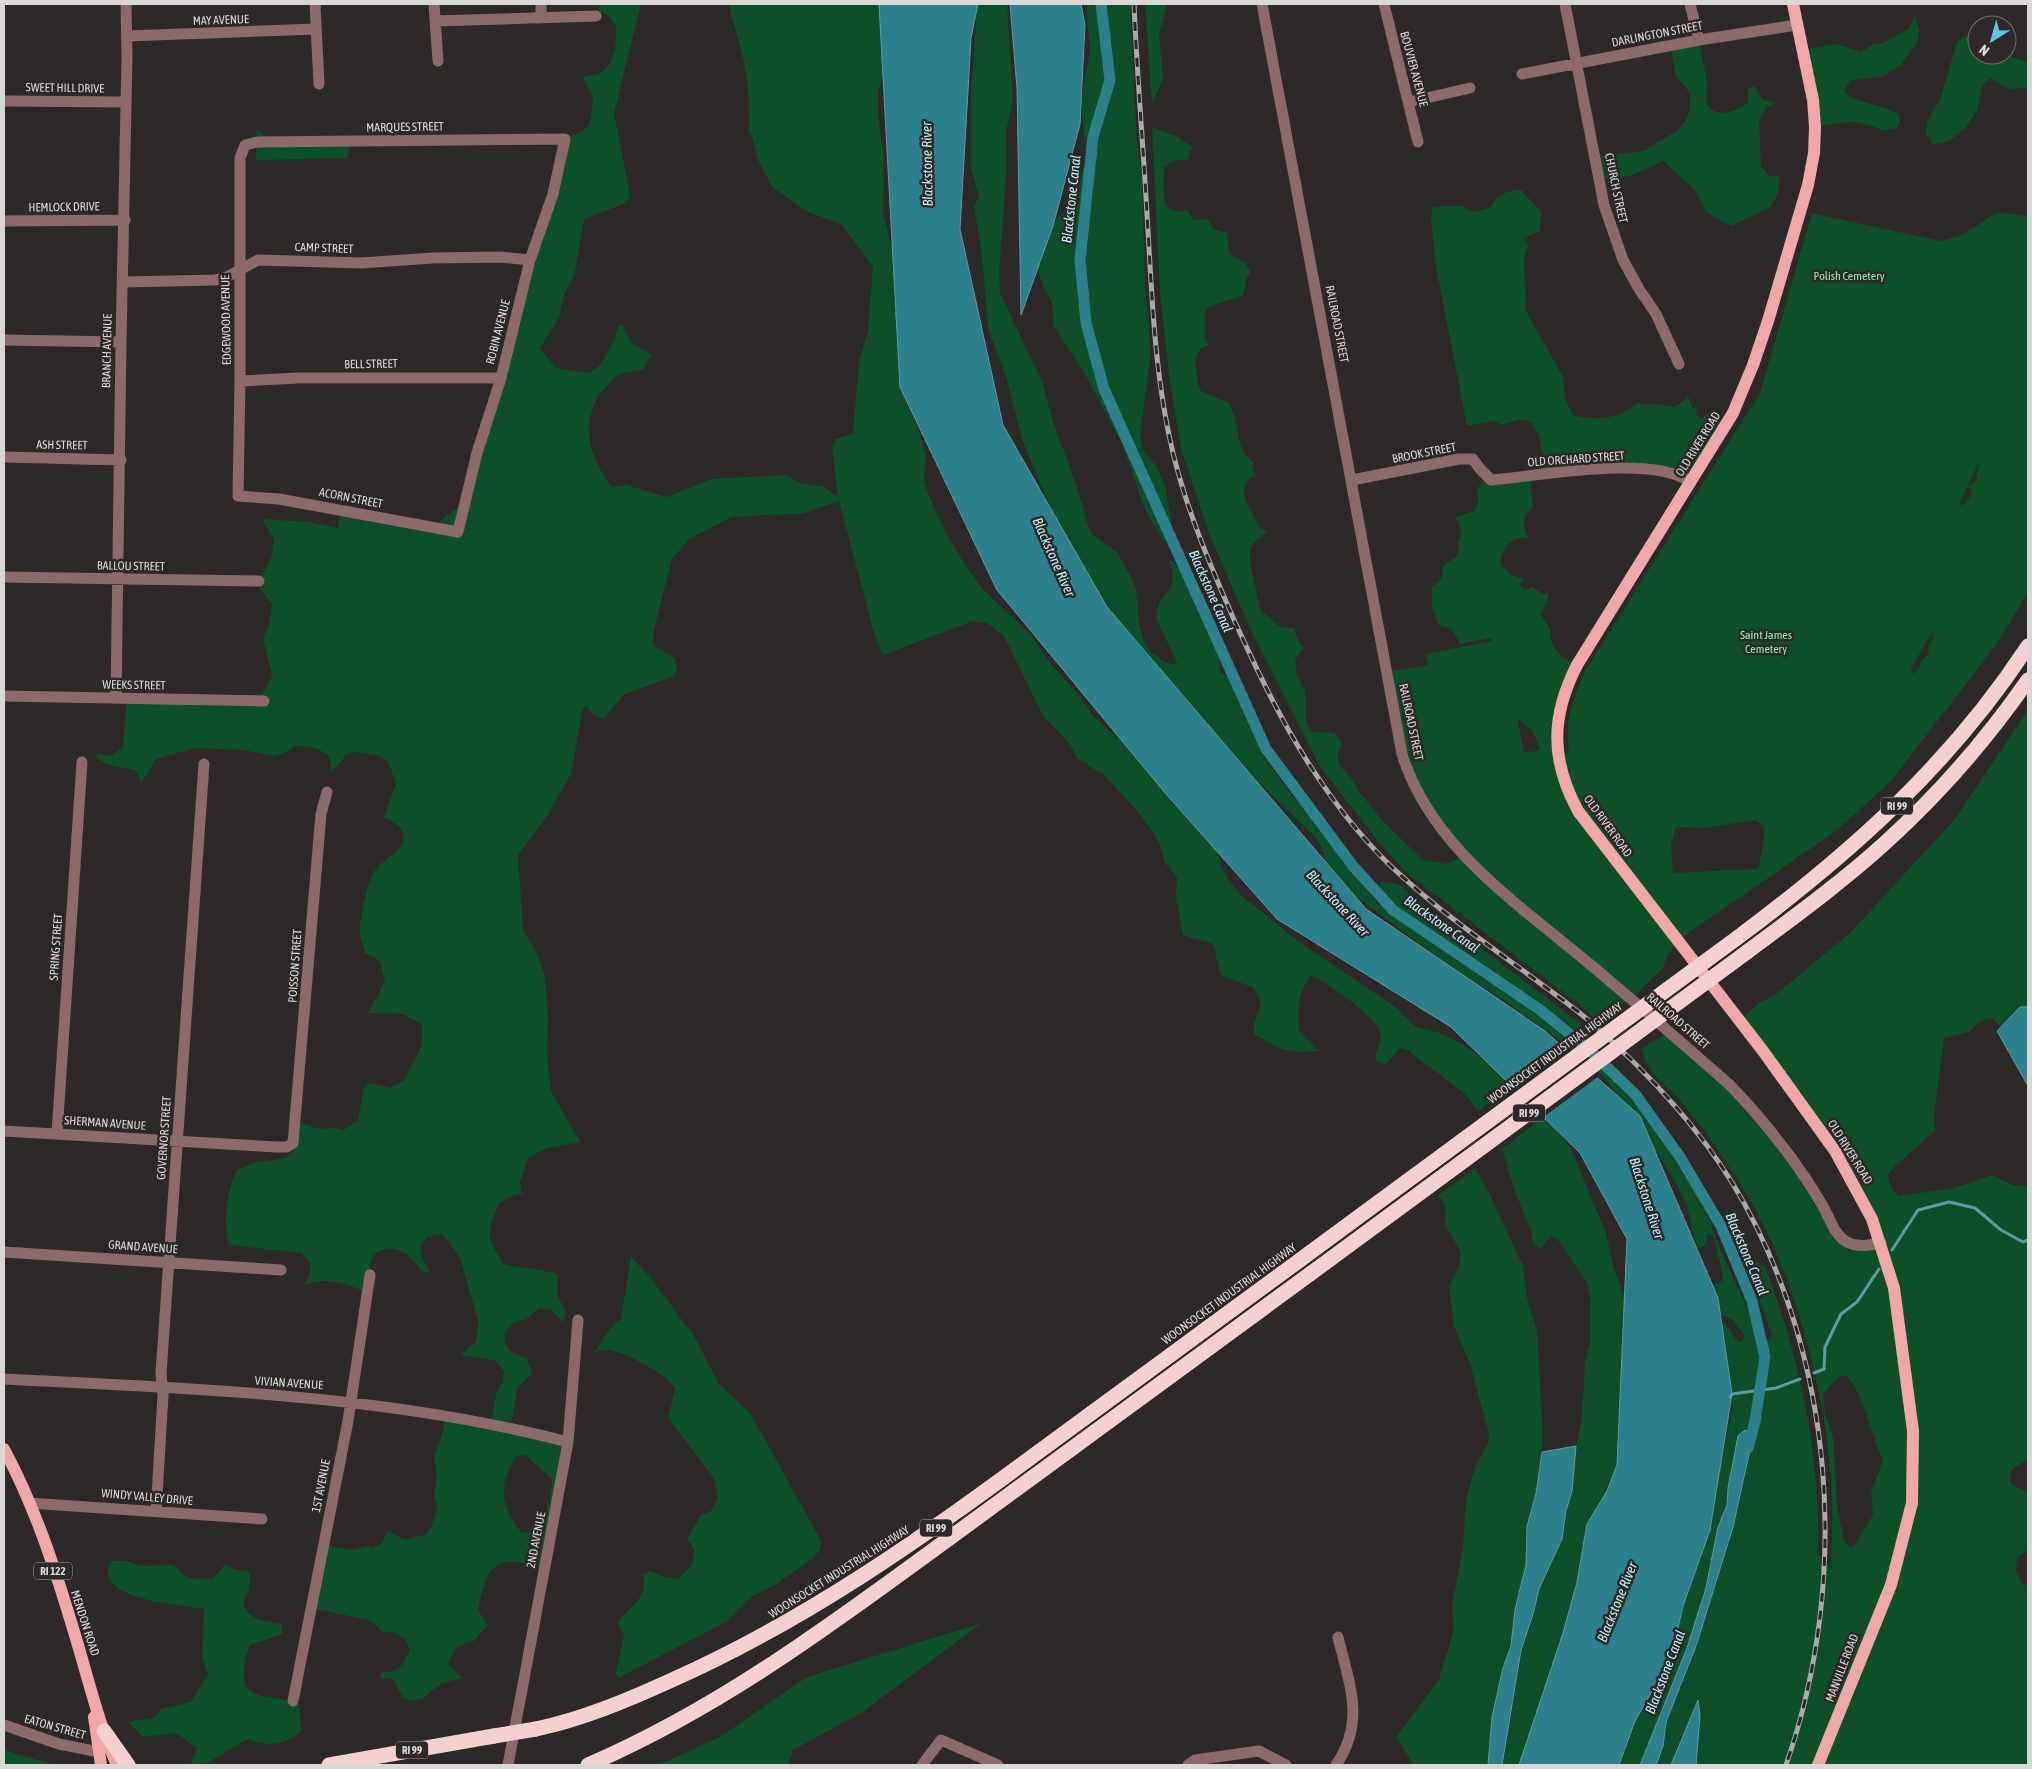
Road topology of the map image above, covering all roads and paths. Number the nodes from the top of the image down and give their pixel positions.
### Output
1 (126, 4) edge
2 (315, 4) edge
3 (434, 4) edge
4 (541, 4) edge
5 (1262, 4) edge
6 (1384, 4) edge
7 (1564, 4) edge
8 (1690, 4) edge
9 (1793, 4) edge
10 (596, 16) dead end
11 (541, 18) junction
12 (435, 22) junction
13 (1797, 25) junction
14 (316, 29) junction
15 (128, 36) junction
16 (1699, 40) junction
17 (438, 62) dead end
18 (1578, 64) junction
19 (1522, 74) dead end
20 (319, 84) dead end
21 (1470, 88) dead end
22 (4, 101) edge
23 (126, 102) junction
24 (1409, 102) junction
25 (565, 139) joint
26 (1418, 142) dead end
27 (245, 145) joint
28 (124, 220) junction
29 (4, 221) edge
30 (530, 260) junction
31 (239, 271) junction
32 (123, 282) junction
33 (4, 340) edge
34 (121, 342) junction
35 (1679, 364) dead end
36 (501, 378) junction
37 (240, 381) junction
38 (4, 457) edge
39 (121, 460) junction
40 (1352, 480) junction
41 (1491, 480) joint
42 (1690, 482) junction
43 (238, 496) joint
44 (458, 532) joint
45 (4, 577) edge
46 (119, 580) junction
47 (259, 581) dead end
48 (2028, 646) edge
49 (2028, 680) edge
50 (4, 696) edge
51 (116, 698) junction
52 (264, 701) dead end
53 (82, 762) dead end
54 (204, 764) dead end
55 (327, 792) dead end
56 (4, 1131) edge
57 (57, 1133) junction
58 (178, 1142) junction
59 (293, 1143) joint
60 (1881, 1242) junction
61 (4, 1252) edge
62 (170, 1263) junction
63 (281, 1270) dead end
64 (370, 1275) dead end
65 (578, 1320) dead end
66 (4, 1379) edge
67 (163, 1387) junction
68 (352, 1401) junction
69 (568, 1442) junction
70 (4, 1449) edge
71 (29, 1503) junction
72 (156, 1512) junction
73 (262, 1519) dead end
74 (1890, 1581) joint
75 (1338, 1637) dead end
76 (93, 1697) junction
77 (293, 1701) dead end
78 (4, 1726) edge
79 (104, 1731) junction
80 (99, 1752) junction
81 (509, 1764) edge
82 (101, 1765) edge
83 (117, 1765) edge
84 (128, 1765) edge
85 (329, 1765) edge
86 (588, 1765) edge
87 (922, 1765) edge
88 (998, 1765) edge
89 (1188, 1765) edge
90 (1286, 1765) edge
91 (1336, 1765) edge
92 (1818, 1765) edge

1 - 15 street, BRANCH AVENUE
2 - 14 street
3 - 12 street
4 - 11 street
5 - 40 street, RAILROAD STREET
6 - 24 street, BOUVIER AVENUE
7 - 18 street, CHURCH STREET
8 - 16 street
9 - 13 main road, OLD RIVER ROAD
10 - 11 street
11 - 12 street
12 - 17 street
13 - 16 street, DARLINGTON STREET
13 - 42 main road, OLD RIVER ROAD
14 - 15 street, MAY AVENUE
14 - 20 street
15 - 23 street, BRANCH AVENUE
16 - 18 street, DARLINGTON STREET
18 - 19 street, DARLINGTON STREET
18 - 35 street, CHURCH STREET
21 - 24 street
22 - 23 street, SWEET HILL DRIVE
23 - 28 street, BRANCH AVENUE
24 - 26 street, BOUVIER AVENUE
25 - 27 street, MARQUES STREET
25 - 30 street, ROBIN AVENUE
27 - 31 street, EDGEWOOD AVENUE
28 - 29 street, HEMLOCK DRIVE
28 - 32 street, BRANCH AVENUE
30 - 31 street, CAMP STREET
30 - 36 street, ROBIN AVENUE
31 - 32 street, CAMP STREET
31 - 37 street, EDGEWOOD AVENUE
32 - 34 street, BRANCH AVENUE
33 - 34 street
34 - 39 street, BRANCH AVENUE
36 - 37 street, BELL STREET
36 - 44 street, ROBIN AVENUE
37 - 43 street, EDGEWOOD AVENUE
38 - 39 street, ASH STREET
39 - 46 street, BRANCH AVENUE
40 - 41 street, BROOK STREET
40 - 60 street, RAILROAD STREET
41 - 42 street, OLD ORCHARD STREET
42 - 60 main road, OLD RIVER ROAD
43 - 44 street, ACORN STREET
45 - 46 street, BALLOU STREET
46 - 47 street, BALLOU STREET
46 - 51 street, BRANCH AVENUE
48 - 85 highway, WOONSOCKET INDUSTRIAL HIGHWAY / RI 99, bridge
49 - 86 highway, RI 99, bridge
50 - 51 street, WEEKS STREET
51 - 52 street, WEEKS STREET
53 - 57 street, SPRING STREET
54 - 58 street, GOVERNOR STREET
55 - 59 street, POISSON STREET
56 - 57 street, SHERMAN AVENUE
57 - 58 street, SHERMAN AVENUE
58 - 59 street, SHERMAN AVENUE
58 - 62 street, GOVERNOR STREET
60 - 74 main road, OLD RIVER ROAD
61 - 62 street, GRAND AVENUE
62 - 63 street, GRAND AVENUE
62 - 67 street, GOVERNOR STREET
64 - 68 street, 1ST AVENUE
65 - 69 street, 2ND AVENUE
66 - 67 street, VIVIAN AVENUE
67 - 68 street, VIVIAN AVENUE
67 - 72 street, GOVERNOR STREET
68 - 69 street, VIVIAN AVENUE
68 - 77 street, 1ST AVENUE
69 - 81 street, 2ND AVENUE
70 - 71 main road, MENDON ROAD / RI 122
71 - 72 street, WINDY VALLEY DRIVE
71 - 76 main road, MENDON ROAD / RI 122
72 - 73 street, WINDY VALLEY DRIVE
74 - 92 main road, MANVILLE ROAD
75 - 91 street
76 - 79 main road, MENDON ROAD / RI 122
76 - 80 main road, MENDON ROAD / RI 122
78 - 80 street, EATON STREET
79 - 83 main road, MENDON ROAD / RI 122
79 - 84 highway
80 - 82 main road, MENDON ROAD / RI 122
87 - 88 street
89 - 90 street

